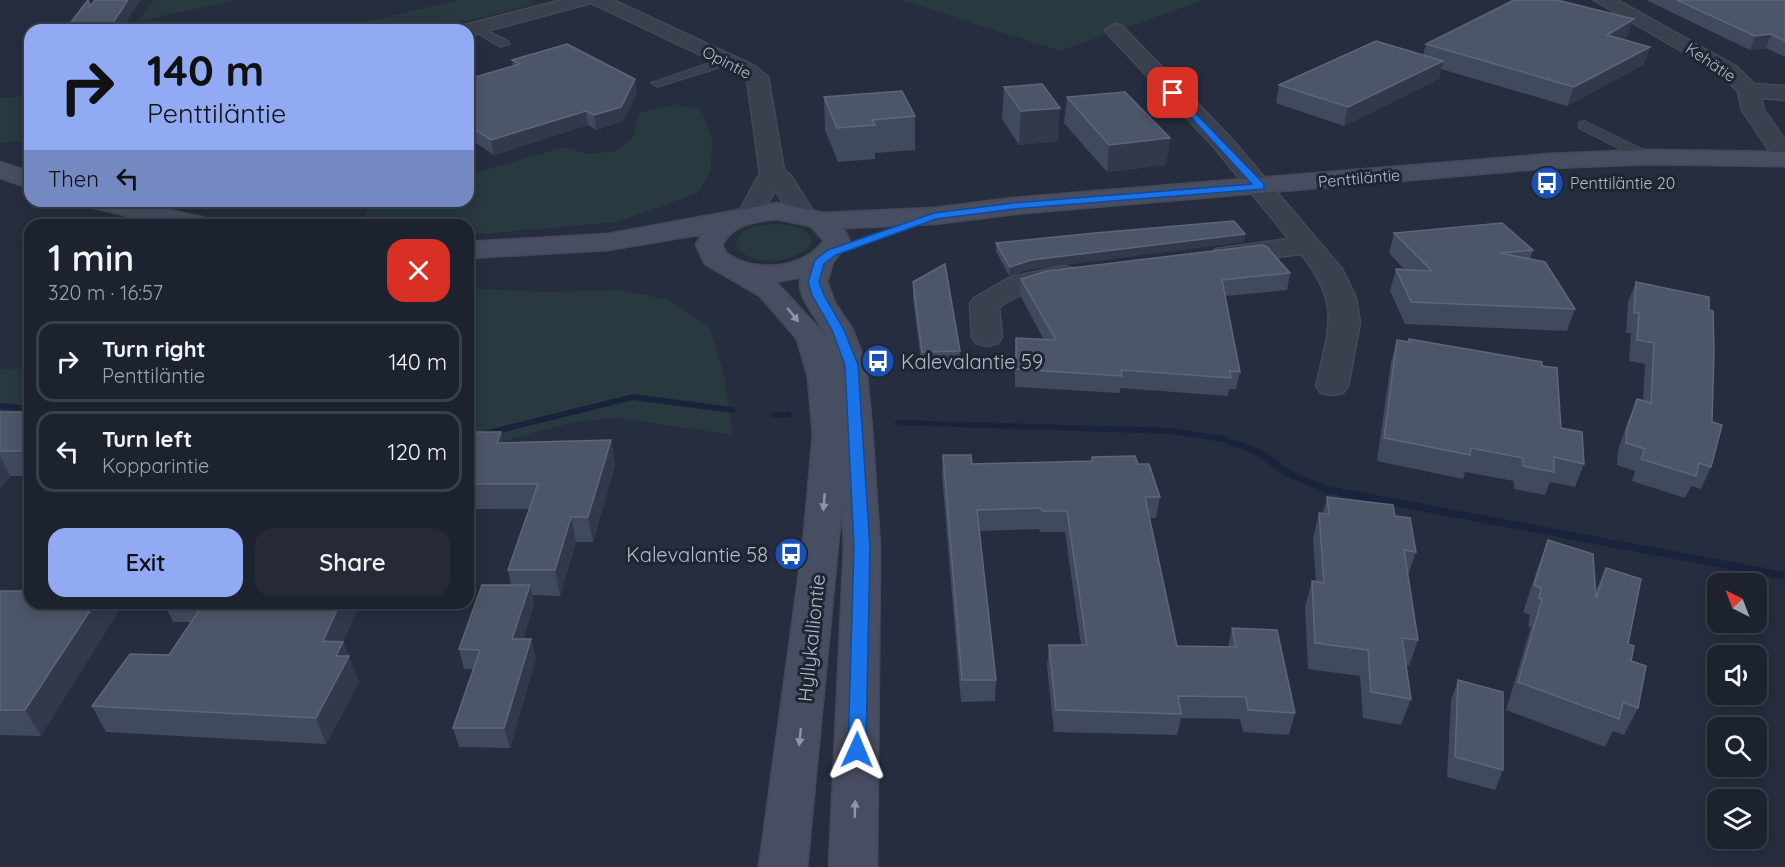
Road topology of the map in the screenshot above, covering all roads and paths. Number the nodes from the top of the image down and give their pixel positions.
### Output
1 (584, 0) edge
2 (598, 0) edge
3 (1603, 0) edge
4 (474, 28) edge
5 (474, 30) edge
6 (1115, 30) dead end
7 (504, 44) dead end
8 (727, 61) junction
9 (657, 83) dead end
10 (1748, 90) junction
11 (1785, 93) edge
12 (1584, 124) dead end
13 (1647, 157) junction
14 (1785, 158) edge
15 (0, 169) edge
16 (772, 173) junction
17 (24, 179) edge
18 (1260, 186) junction
19 (122, 207) edge
20 (934, 216) junction
21 (812, 217) junction
22 (740, 218) junction
23 (174, 219) edge
24 (608, 242) junction
25 (1309, 245) junction
26 (474, 250) edge
27 (826, 257) junction
28 (1204, 257) edge
29 (723, 262) junction
30 (1088, 271) edge
31 (987, 337) dead end
32 (1332, 386) dead end
33 (783, 867) edge
34 (853, 867) edge

1 - 4 street
2 - 8 street, Opintie
3 - 10 street, Kehätie
5 - 7 lane
6 - 18 street
8 - 9 lane
8 - 16 street, Opintie
10 - 11 street
10 - 14 street, Kehätie
12 - 13 lane
13 - 14 main road, Penttiläntie
13 - 18 main road, Penttiläntie
15 - 17 main road
16 - 21 street
16 - 22 street
18 - 20 main road, Penttiläntie
18 - 25 street
19 - 23 main road
20 - 21 main road, Penttiläntie
20 - 27 main road, Penttiläntie
21 - 22 main road, Penttiläntie
21 - 27 main road
22 - 24 main road, Hyllykalliontie
22 - 29 main road
24 - 26 main road, Hyllykalliontie
24 - 29 main road, Hyllykalliontie
25 - 28 street
25 - 32 street
27 - 29 main road, Penttiläntie
34 -> 27 main road
29 -> 33 main road, Hyllykalliontie
30 - 31 street

